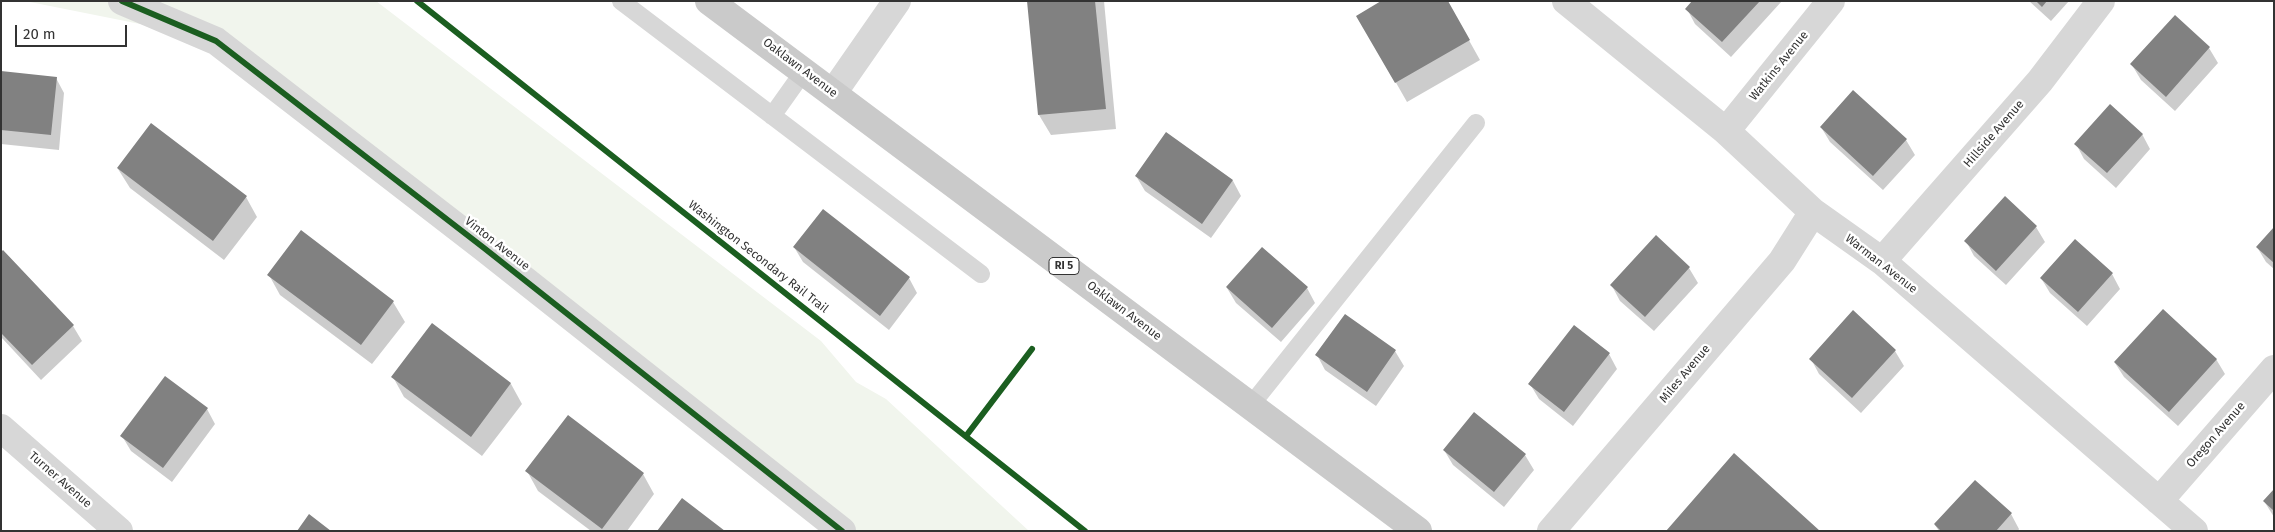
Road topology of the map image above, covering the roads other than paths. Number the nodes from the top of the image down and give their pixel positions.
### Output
1 (122, 1) edge
2 (621, 1) edge
3 (710, 1) edge
4 (897, 1) edge
5 (1566, 1) edge
6 (1831, 1) edge
7 (2101, 1) edge
8 (804, 71) junction
9 (834, 93) junction
10 (772, 116) junction
11 (1476, 122) dead end
12 (1726, 131) junction
13 (1813, 212) junction
14 (1882, 261) junction
15 (981, 274) dead end
16 (2274, 369) edge
17 (1251, 405) junction
18 (1, 428) edge
19 (2159, 501) junction
20 (120, 531) edge
21 (842, 531) edge
22 (1418, 531) edge
23 (1551, 531) edge
24 (2194, 531) edge

1 - 21 street, Vinton Avenue
2 - 10 lane
3 - 8 main road, Oaklawn Avenue / RI 5
4 - 9 street
5 - 12 street, Warman Avenue
6 - 12 street, Watkins Avenue
7 - 14 street, Hillside Avenue
8 - 9 main road, Oaklawn Avenue / RI 5
8 - 10 lane
9 - 17 main road, Oaklawn Avenue / RI 5
10 - 15 lane
11 - 17 lane
12 - 13 street, Warman Avenue
13 - 14 street, Warman Avenue
13 - 23 street, Miles Avenue
14 - 19 street, Warman Avenue
16 - 19 street, Oregon Avenue
17 - 22 main road, Oaklawn Avenue / RI 5
18 - 20 street, Turner Avenue
19 - 24 street, Warman Avenue

